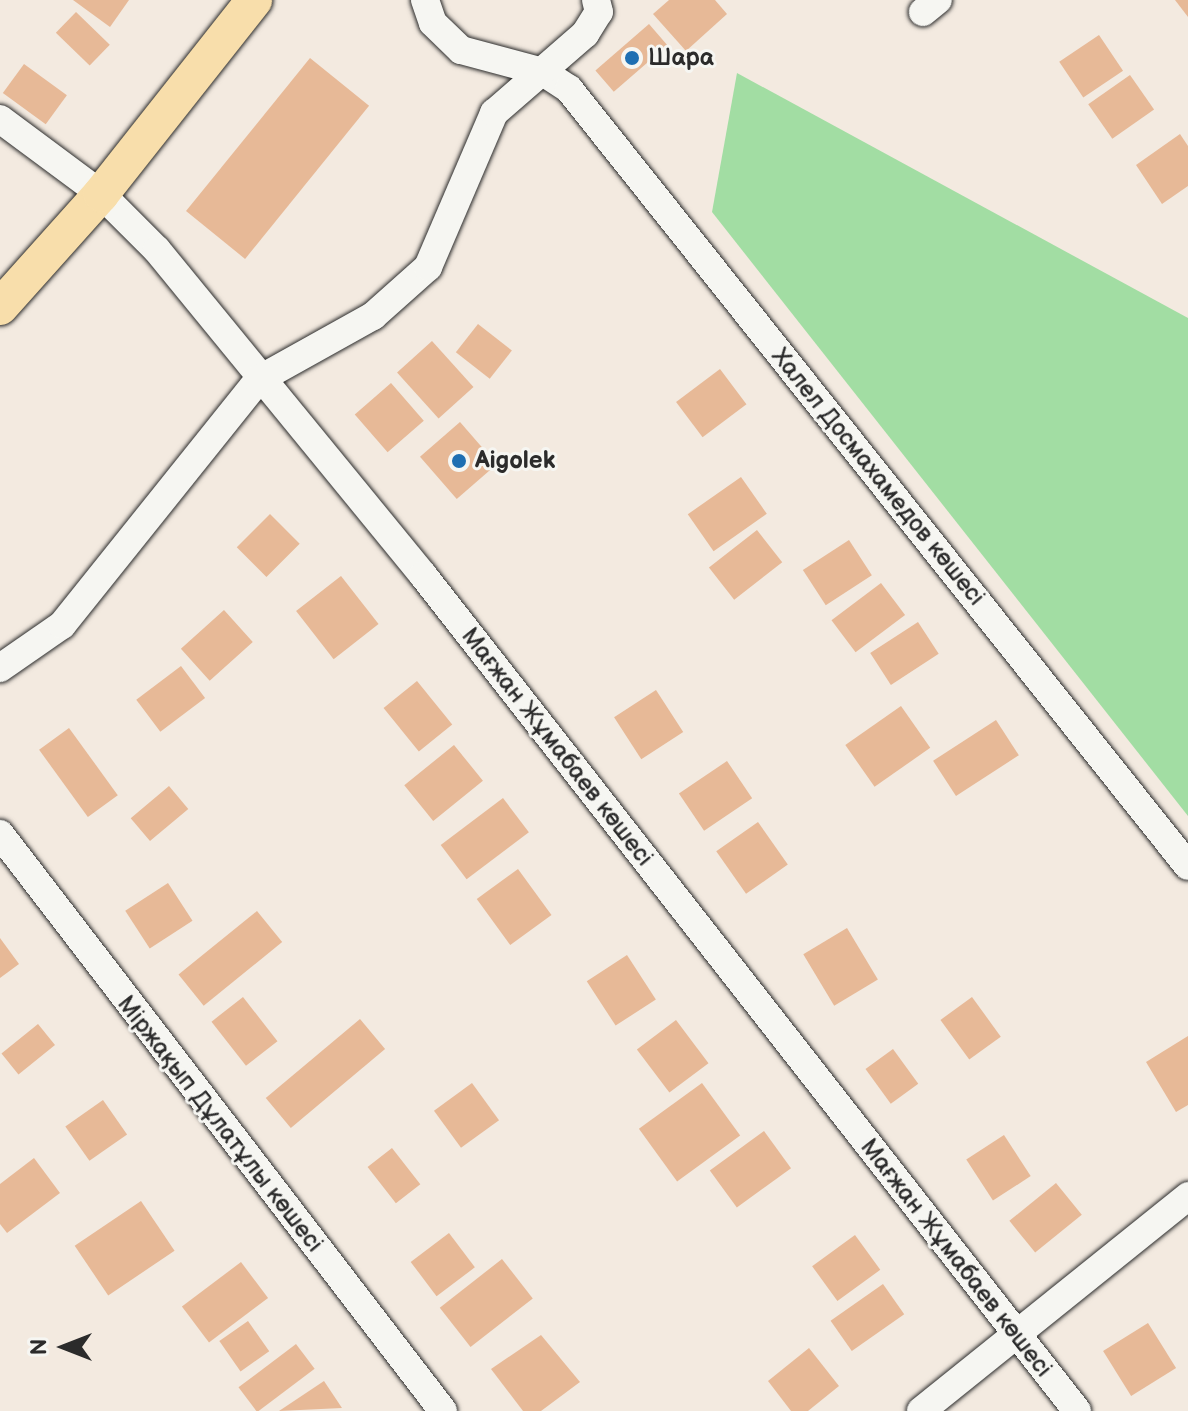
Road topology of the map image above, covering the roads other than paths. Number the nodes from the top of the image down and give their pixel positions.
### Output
1 (254, 0) edge
2 (425, 0) edge
3 (596, 0) edge
4 (543, 72) junction
5 (0, 119) edge
6 (101, 194) junction
7 (0, 307) edge
8 (258, 380) junction
9 (0, 668) edge
10 (0, 834) edge
11 (1188, 866) edge
12 (1188, 1196) edge
13 (1015, 1333) junction
14 (443, 1411) edge
15 (921, 1411) edge
16 (1077, 1411) edge

1 - 6 main road
2 - 4 street, Халел Досмахамедов көшесі
3 - 4 street
4 - 8 street
4 - 11 street, Халел Досмахамедов көшесі
5 - 6 street, Мағжан Жұмабаев көшесі
6 - 7 main road
6 - 8 street, Мағжан Жұмабаев көшесі
8 - 9 street
8 - 13 street, Мағжан Жұмабаев көшесі
10 - 14 street, Міржақып Дұлатұлы көшесі
12 - 13 street
13 - 15 street
13 - 16 street, Мағжан Жұмабаев көшесі

